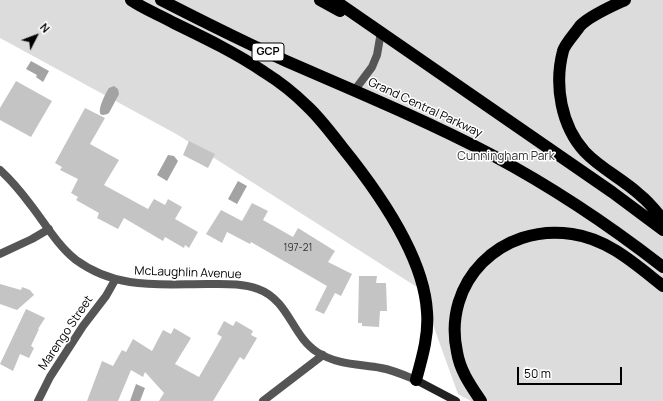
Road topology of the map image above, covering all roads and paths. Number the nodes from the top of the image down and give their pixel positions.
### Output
1 (131, 0) edge
2 (161, 0) edge
3 (168, 0) edge
4 (320, 0) edge
5 (334, 0) edge
6 (625, 0) edge
7 (184, 12) junction
8 (380, 32) junction
9 (354, 90) junction
10 (0, 170) edge
11 (663, 220) edge
12 (49, 229) junction
13 (663, 230) edge
14 (0, 254) edge
15 (663, 267) edge
16 (115, 280) junction
17 (663, 286) edge
18 (322, 355) junction
19 (416, 380) junction
20 (38, 401) edge
21 (264, 401) edge
22 (456, 401) edge
23 (481, 401) edge

1 - 19 highway
2 - 7 highway, Grand Central Parkway / GCP
3 - 7 highway
4 - 8 highway
5 - 8 highway
6 - 11 highway
7 - 9 highway, Grand Central Parkway / GCP
8 - 9 street
8 - 13 highway
9 - 15 highway, Grand Central Parkway / GCP
10 - 12 street, McLaughlin Avenue
12 - 14 street
12 - 16 street, McLaughlin Avenue
16 - 18 street, McLaughlin Avenue
16 - 20 street, Marengo Street
17 - 23 highway
18 - 19 street, McLaughlin Avenue
18 - 21 street
19 - 22 street, McLaughlin Avenue

